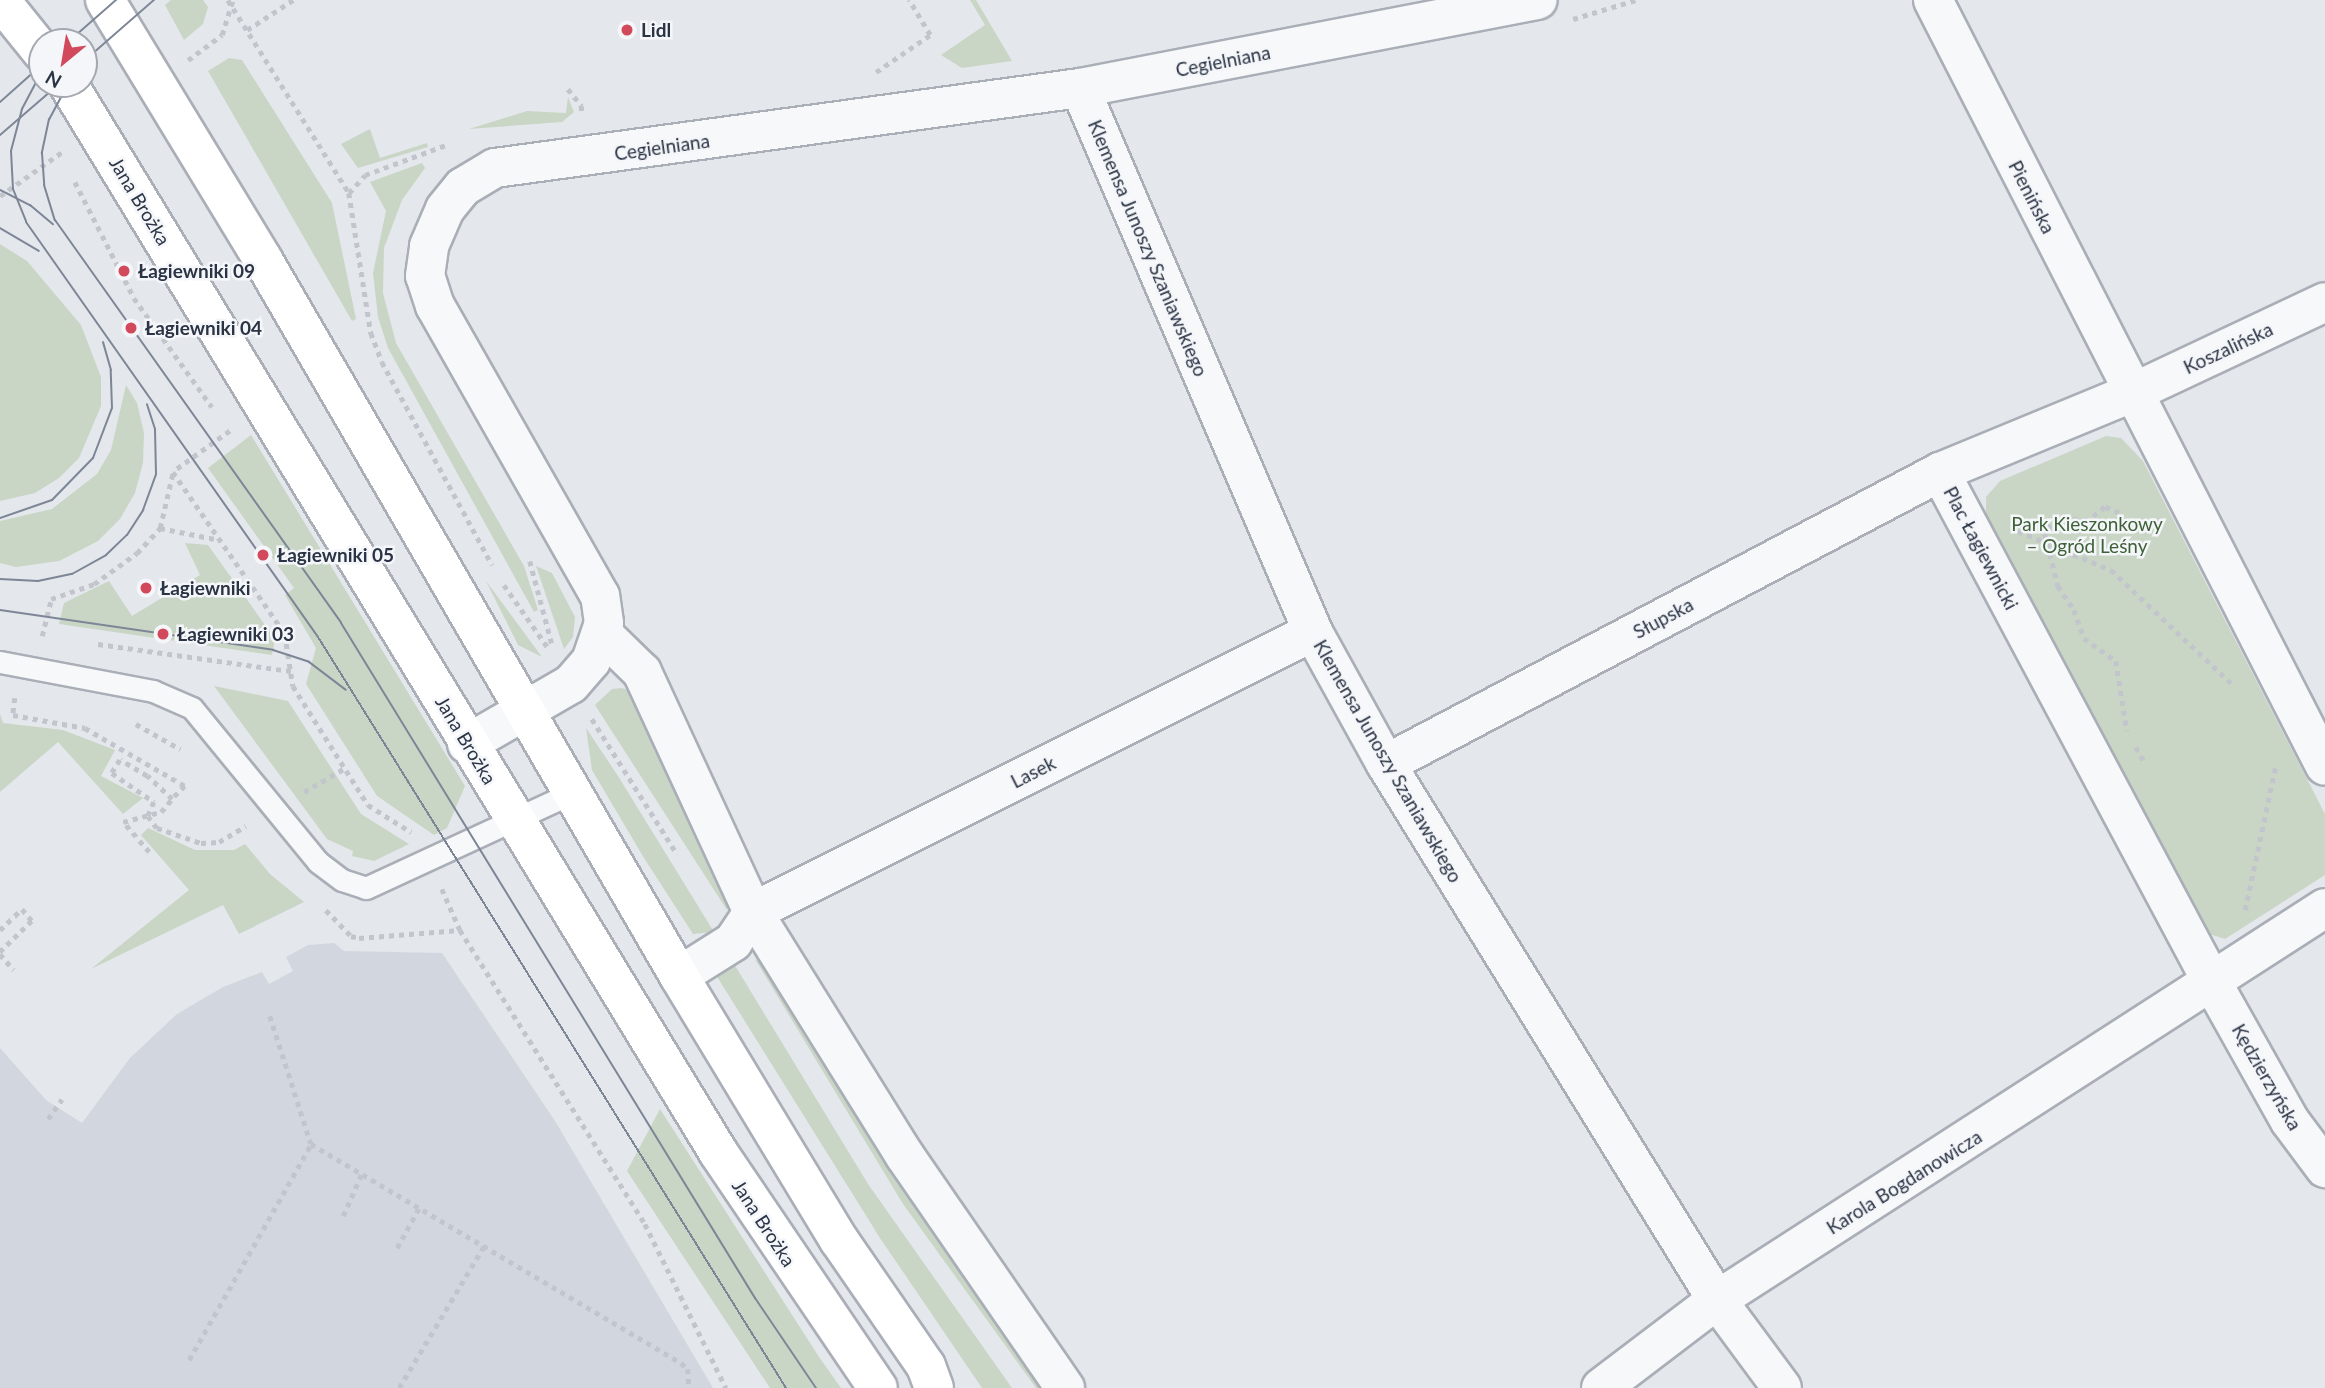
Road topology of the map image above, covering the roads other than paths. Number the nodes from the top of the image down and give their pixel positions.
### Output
1 (1, 0) edge
2 (105, 0) edge
3 (1933, 0) edge
4 (1551, 11) edge
5 (28, 34) edge
6 (1080, 88) junction
7 (76, 98) edge
8 (2325, 302) edge
9 (2132, 393) junction
10 (1940, 472) junction
11 (1313, 632) junction
12 (603, 634) junction
13 (0, 662) edge
14 (524, 712) junction
15 (467, 744) junction
16 (1386, 764) junction
17 (2325, 766) edge
18 (572, 793) junction
19 (514, 819) junction
20 (2325, 908) edge
21 (753, 912) junction
22 (679, 976) junction
23 (2213, 984) junction
24 (2325, 1168) edge
25 (1717, 1300) junction
26 (878, 1388) edge
27 (934, 1388) edge
28 (1065, 1388) edge
29 (1601, 1388) edge
30 (1782, 1388) edge

1 - 5 main road
2 - 14 main road
3 - 9 street, Pienińska
4 - 6 street, Cegielniana
6 - 11 street, Klemensa Junoszy Szaniawskiego
6 - 12 street, Cegielniana
7 - 15 main road, Jana Brożka
8 - 9 street, Koszalińska
9 - 10 street, Plac Łagiewnicki
9 - 17 street
10 - 16 street, Słupska
10 - 23 street, Plac Łagiewnicki
11 - 16 street, Klemensa Junoszy Szaniawskiego
11 - 21 street, Lasek
12 - 14 street
12 - 21 street
13 - 19 lane
14 - 15 street
14 - 18 main road
15 - 19 main road, Jana Brożka
16 - 25 street, Klemensa Junoszy Szaniawskiego
18 - 19 lane
18 - 22 main road
19 - 26 main road, Jana Brożka
20 - 23 street
21 - 22 street
21 - 28 street
22 - 27 main road
23 - 24 street, Kędzierzyńska
23 - 25 street, Karola Bogdanowicza
25 - 29 street, Karola Bogdanowicza
25 - 30 street, Klemensa Junoszy Szaniawskiego

